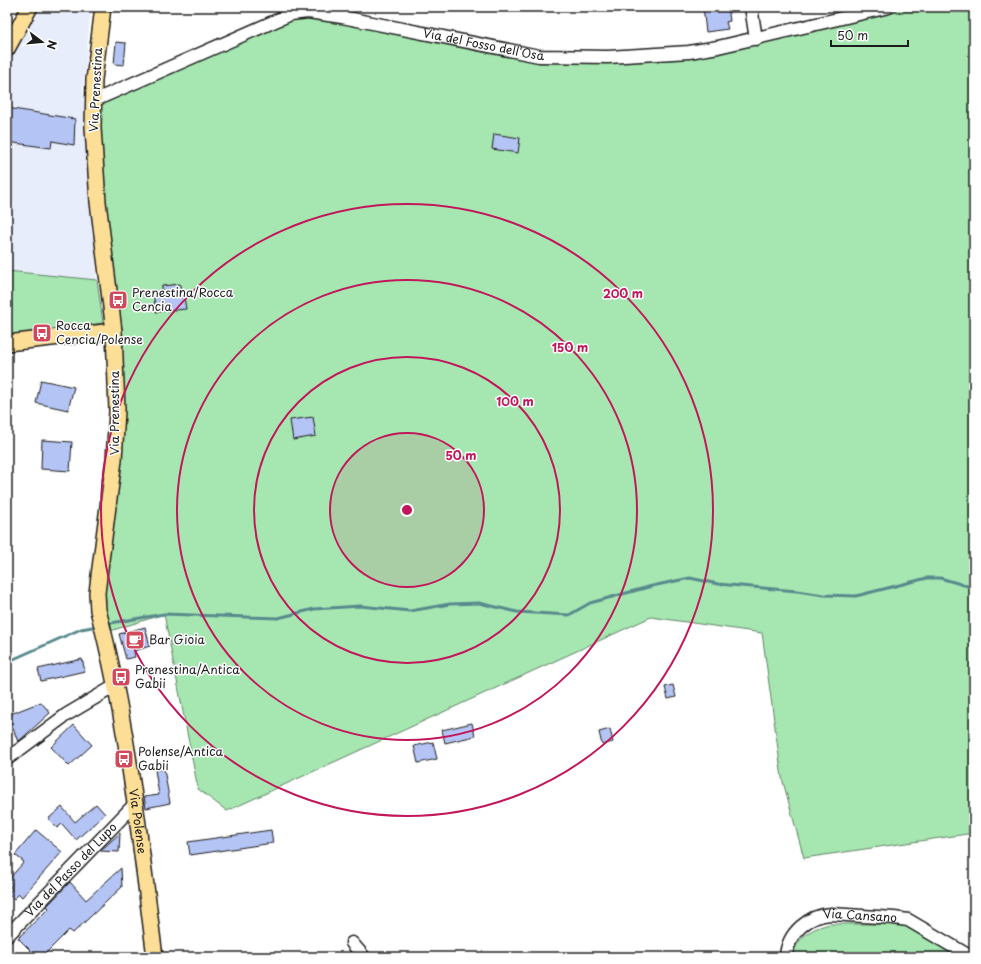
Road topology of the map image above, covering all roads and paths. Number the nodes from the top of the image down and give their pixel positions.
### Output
1 (30, 7) edge
2 (103, 7) edge
3 (751, 7) edge
4 (889, 7) edge
5 (756, 39) junction
6 (7, 48) edge
7 (93, 101) junction
8 (114, 331) junction
9 (7, 343) edge
10 (115, 686) junction
11 (7, 759) edge
12 (135, 804) junction
13 (7, 936) edge
14 (352, 943) dead end
15 (155, 957) edge
16 (364, 957) edge
17 (786, 957) edge
18 (971, 957) edge

1 - 6 main road
2 - 7 main road, Via Prenestina
3 - 5 street
4 - 5 street, Via del Fosso dell'Osa
5 - 7 street, Via del Fosso dell'Osa
7 - 8 main road, Via Prenestina
8 - 9 main road
8 - 10 main road, Via Prenestina
10 - 11 street
10 - 12 main road, Via Polense
12 - 13 street, Via del Passo del Lupo
12 - 15 main road, Via Polense
14 - 16 street
17 - 18 street, Via Cansano

